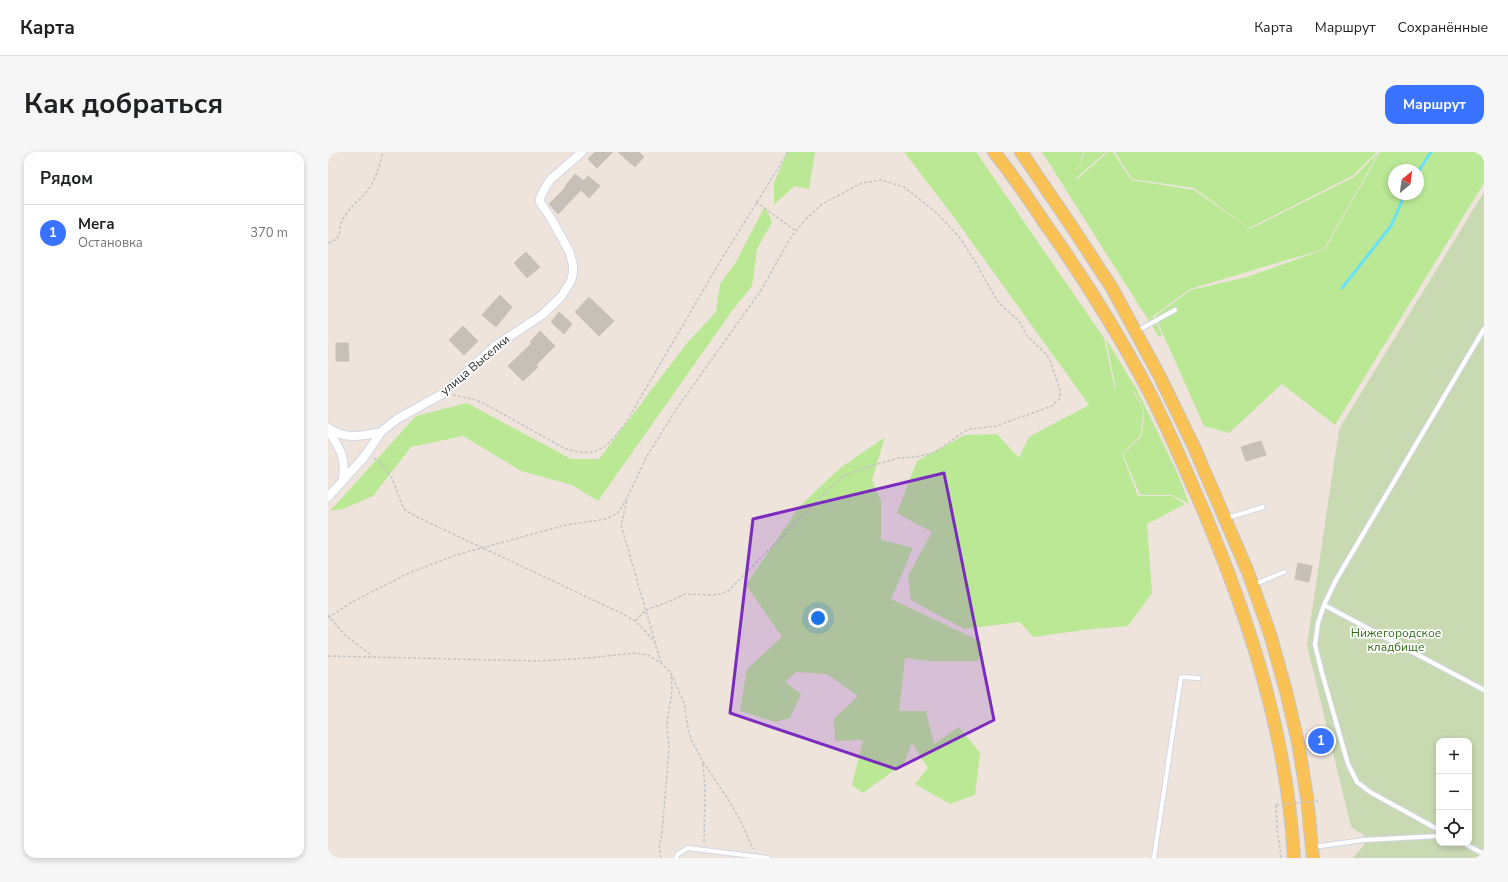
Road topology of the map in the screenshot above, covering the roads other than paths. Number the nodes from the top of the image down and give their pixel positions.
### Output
1 (582, 152) edge
2 (994, 152) edge
3 (1021, 152) edge
4 (1175, 310) dead end
5 (1484, 329) edge
6 (1135, 332) junction
7 (328, 428) edge
8 (381, 432) junction
9 (343, 479) junction
10 (328, 497) edge
11 (1263, 507) dead end
12 (1225, 519) junction
13 (1284, 572) dead end
14 (1253, 585) junction
15 (1324, 605) junction
16 (1199, 678) dead end
17 (1484, 690) edge
18 (1436, 828) edge
19 (1436, 836) edge
20 (1469, 846) edge
21 (1313, 852) edge
22 (1484, 854) edge
23 (676, 858) edge
24 (768, 858) edge
25 (1154, 858) edge
26 (1294, 858) edge

1 - 8 street, улица Выселки
2 - 26 main road
3 - 6 main road
4 - 6 lane
5 - 15 lane
6 - 12 main road
7 - 8 street
7 - 9 street
8 - 9 street
9 - 10 street
11 - 12 lane
12 - 14 main road
13 - 14 lane
14 - 21 main road
15 - 17 lane
15 - 18 lane
16 - 25 lane
19 - 21 lane
20 - 22 lane
23 - 24 lane

